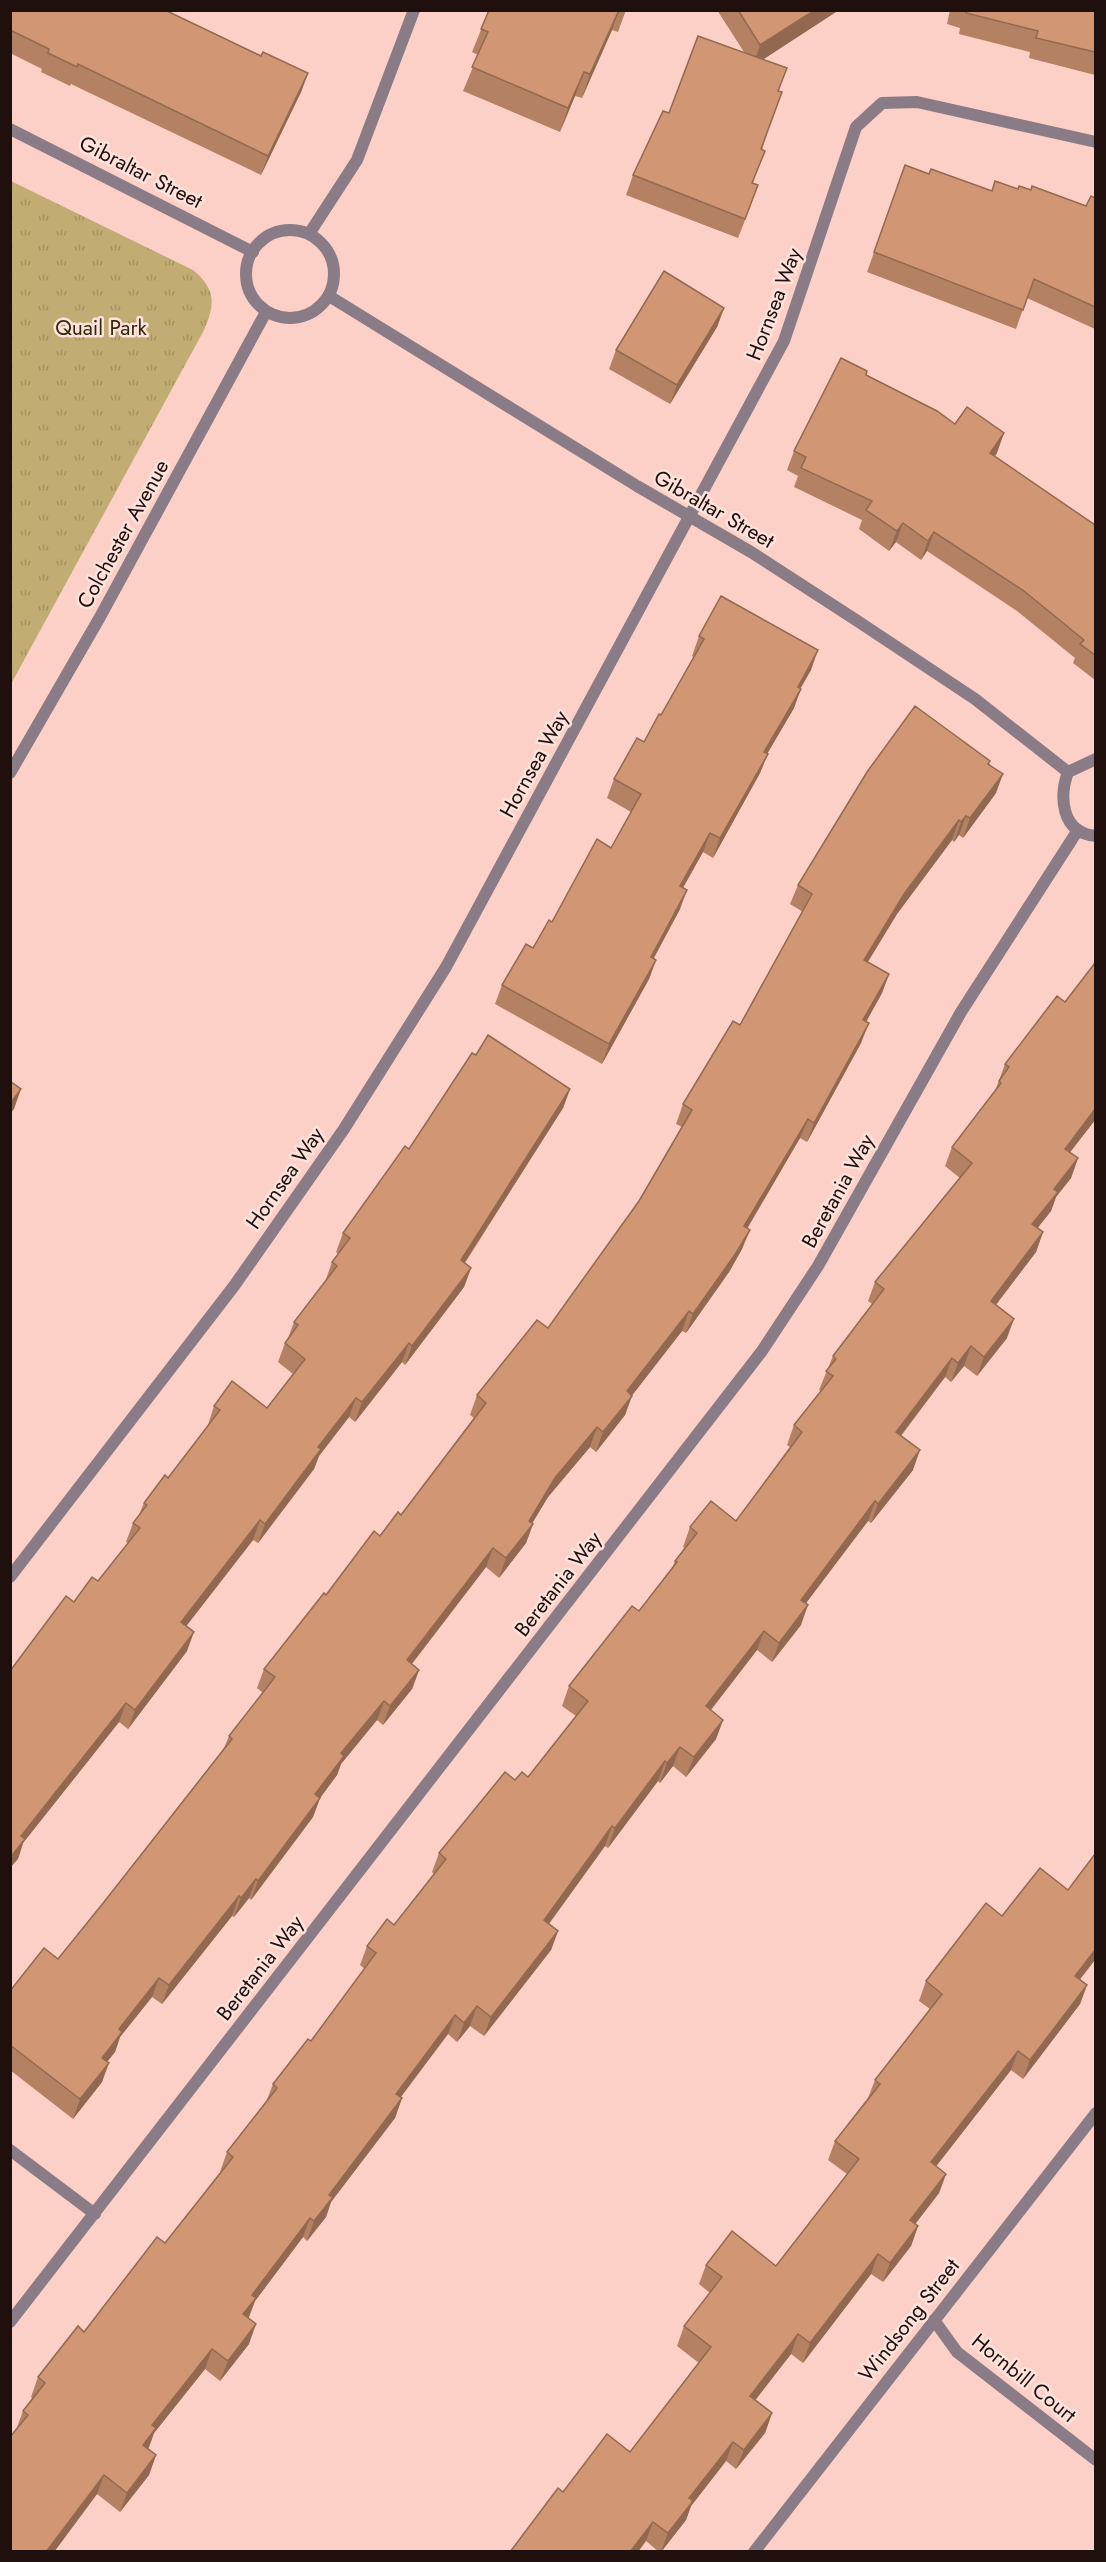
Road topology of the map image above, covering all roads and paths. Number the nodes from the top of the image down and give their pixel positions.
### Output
1 (414, 10) edge
2 (10, 129) edge
3 (1095, 142) edge
4 (309, 234) junction
5 (253, 252) junction
6 (329, 296) junction
7 (266, 312) junction
8 (690, 517) junction
9 (1095, 759) edge
10 (1068, 772) junction
11 (10, 773) edge
12 (1078, 830) junction
13 (1095, 836) edge
14 (10, 1576) edge
15 (1095, 2113) edge
16 (10, 2150) edge
17 (95, 2214) junction
18 (934, 2320) junction
19 (10, 2322) edge
20 (1095, 2460) edge
21 (754, 2552) edge

1 - 4 street
2 - 5 street, Gibraltar Street
3 - 8 street, Hornsea Way
4 - 5 street
4 - 6 street
5 - 7 street
6 - 7 street
6 - 8 street, Gibraltar Street
7 - 11 street, Colchester Avenue
8 - 10 street, Gibraltar Street
8 - 14 street, Hornsea Way
9 - 10 street
10 - 12 street
12 - 13 street
12 - 17 street, Beretania Way
15 - 18 street, Windsong Street
16 - 17 street
17 - 19 street, Beretania Way
18 - 20 street, Hornbill Court
18 - 21 street, Windsong Street

